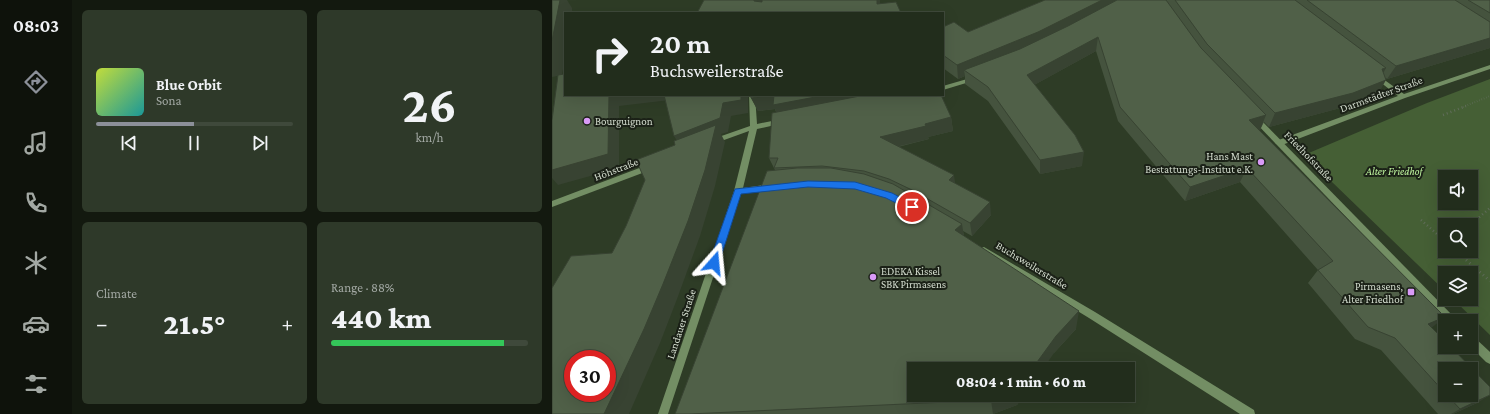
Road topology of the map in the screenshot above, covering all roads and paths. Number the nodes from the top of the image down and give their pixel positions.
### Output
1 (1490, 67) edge
2 (1372, 73) edge
3 (980, 76) edge
4 (944, 88) edge
5 (752, 96) edge
6 (1490, 96) edge
7 (1403, 97) junction
8 (1252, 114) edge
9 (1443, 115) dead end
10 (786, 121) edge
11 (754, 127) junction
12 (1280, 143) junction
13 (703, 147) edge
14 (659, 164) edge
15 (782, 186) edge
16 (738, 191) junction
17 (552, 204) edge
18 (1490, 208) edge
19 (1478, 218) edge
20 (1421, 220) dead end
21 (1438, 235) edge
22 (977, 245) edge
23 (1464, 258) edge
24 (1490, 281) edge
25 (1445, 314) edge
26 (1478, 347) edge
27 (1490, 359) edge
28 (663, 414) edge
29 (1250, 414) edge

1 - 7 street, Darmstädter Straße
2 - 7 street
3 - 4 street
5 - 11 street, Landauer Straße
6 - 9 path
7 - 12 street, Darmstädter Straße
8 - 12 street, Friedhofstraße
10 - 11 street
11 - 13 street
11 - 16 street, Landauer Straße
12 - 25 street, Friedhofstraße
14 - 17 street, Höhstraße
15 - 16 street
16 - 28 street, Landauer Straße
18 - 19 path
20 - 21 path
22 - 29 street, Buchsweilerstraße
23 - 24 path
26 - 27 street

